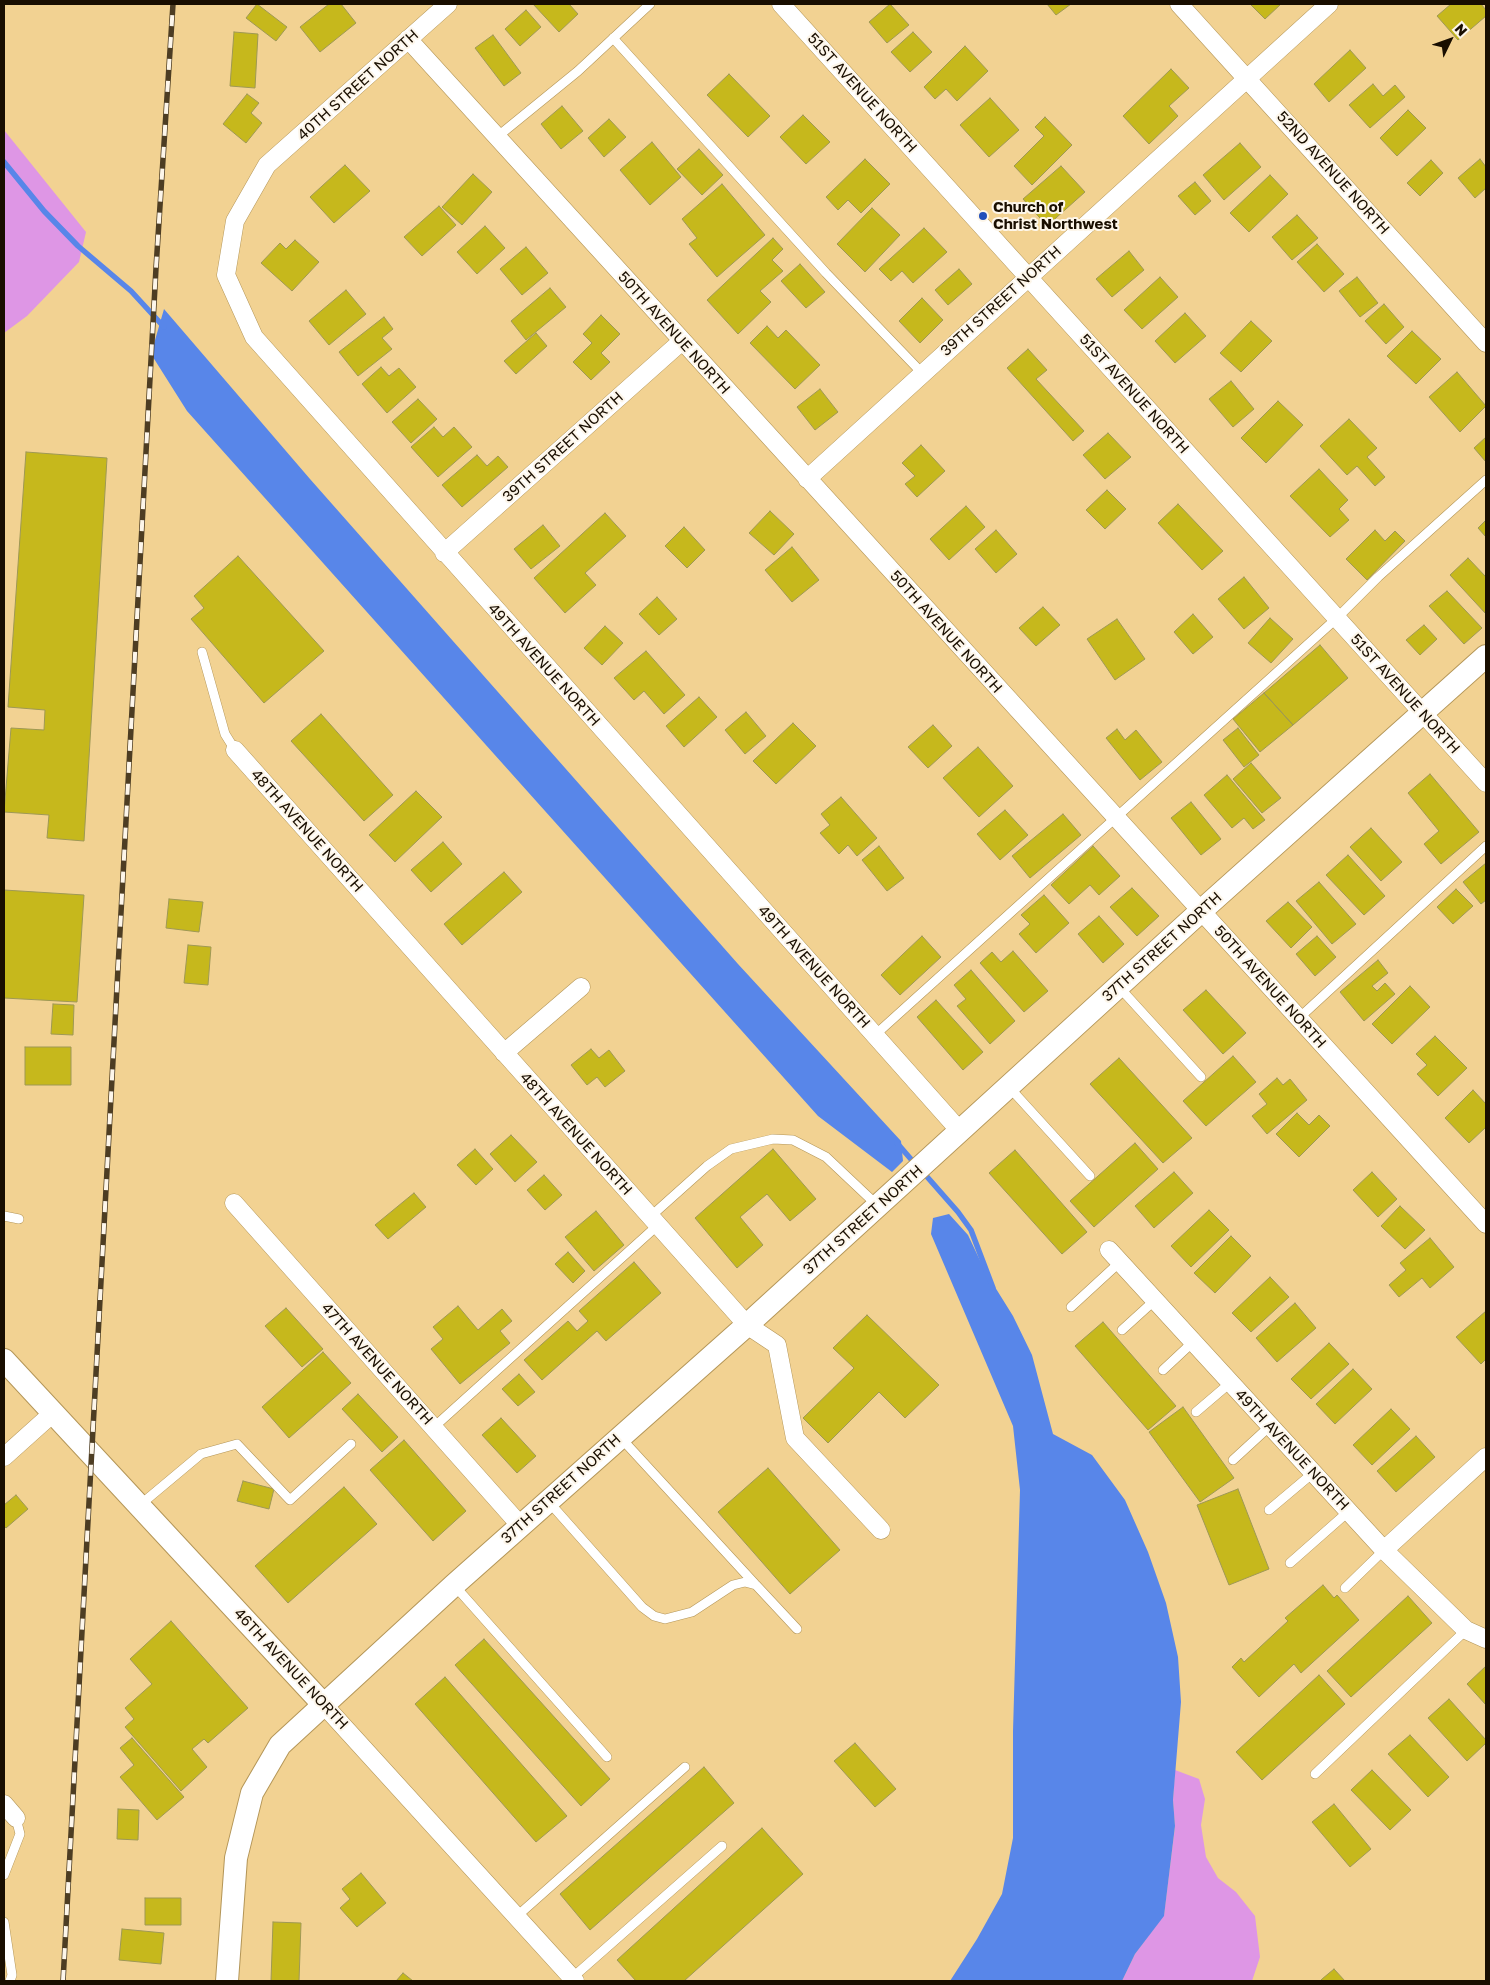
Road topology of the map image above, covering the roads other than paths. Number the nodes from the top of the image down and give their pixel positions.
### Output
1 (448, 4) edge
2 (650, 4) edge
3 (781, 4) edge
4 (1179, 4) edge
5 (1329, 4) edge
6 (613, 38) junction
7 (408, 39) junction
8 (1246, 79) junction
9 (497, 137) junction
10 (267, 165) joint
11 (1028, 277) junction
12 (682, 341) junction
13 (1486, 343) edge
14 (922, 373) junction
15 (807, 479) junction
16 (1486, 480) edge
17 (444, 553) junction
18 (1337, 618) junction
19 (202, 652) dead end
20 (1486, 656) edge
21 (1423, 713) junction
22 (236, 750) joint
23 (1486, 783) edge
24 (1115, 817) junction
25 (1486, 846) edge
26 (1201, 911) junction
27 (1119, 986) junction
28 (581, 987) dead end
29 (1299, 1018) junction
30 (875, 1035) junction
31 (504, 1053) junction
32 (1201, 1077) dead end
33 (1009, 1087) junction
34 (953, 1138) junction
35 (1090, 1176) dead end
36 (886, 1199) junction
37 (234, 1203) dead end
38 (4, 1216) edge
39 (19, 1219) dead end
40 (654, 1221) junction
41 (1486, 1224) edge
42 (1114, 1256) joint
43 (1155, 1300) junction
44 (1071, 1307) dead end
45 (747, 1325) junction
46 (1122, 1330) dead end
47 (1193, 1342) junction
48 (4, 1360) edge
49 (1163, 1370) dead end
50 (1230, 1382) junction
51 (1196, 1412) dead end
52 (53, 1413) junction
53 (1270, 1426) junction
54 (434, 1427) junction
55 (620, 1437) junction
56 (351, 1444) dead end
57 (1486, 1457) edge
58 (4, 1458) edge
59 (1233, 1460) dead end
60 (1313, 1473) junction
61 (548, 1500) junction
62 (140, 1506) junction
63 (1269, 1510) dead end
64 (1349, 1511) junction
65 (520, 1525) junction
66 (881, 1530) dead end
67 (1384, 1550) junction
68 (1290, 1563) dead end
69 (454, 1585) junction
70 (756, 1585) junction
71 (1344, 1588) dead end
72 (796, 1628) dead end
73 (1466, 1630) junction
74 (1486, 1639) edge
75 (323, 1704) junction
76 (608, 1757) dead end
77 (685, 1767) dead end
78 (1315, 1774) dead end
79 (4, 1804) edge
80 (16, 1818) joint
81 (722, 1846) dead end
82 (4, 1875) edge
83 (516, 1917) junction
84 (4, 1922) edge
85 (573, 1980) edge
86 (10, 1981) edge
87 (227, 1981) edge

1 - 7 street, 40TH STREET NORTH
2 - 6 lane
3 - 11 street, 51ST AVENUE NORTH
4 - 8 street, 52ND AVENUE NORTH
5 - 8 street, 39TH STREET NORTH
6 - 9 lane
6 - 14 lane
7 - 9 street, 50TH AVENUE NORTH
7 - 10 street, 40TH STREET NORTH
8 - 11 street, 39TH STREET NORTH
8 - 13 street, 52ND AVENUE NORTH
9 - 12 street, 50TH AVENUE NORTH
10 - 17 street, 49TH AVENUE NORTH
11 - 14 street, 39TH STREET NORTH
11 - 18 street, 51ST AVENUE NORTH
12 - 15 street, 50TH AVENUE NORTH
12 - 17 street, 39TH STREET NORTH
14 - 15 street, 39TH STREET NORTH
15 - 24 street, 50TH AVENUE NORTH
16 - 18 lane
17 - 30 street, 49TH AVENUE NORTH
18 - 21 street, 51ST AVENUE NORTH
18 - 24 lane
19 - 22 lane
20 - 21 street, 37TH STREET NORTH
21 - 23 street, 51ST AVENUE NORTH
21 - 26 street, 37TH STREET NORTH
22 - 31 street, 48TH AVENUE NORTH
24 - 26 street, 50TH AVENUE NORTH
24 - 30 lane
25 - 29 lane
26 - 27 street, 37TH STREET NORTH
26 - 29 street, 50TH AVENUE NORTH
27 - 32 lane
27 - 33 street, 37TH STREET NORTH
28 - 31 street
29 - 41 street, 50TH AVENUE NORTH
30 - 34 street, 49TH AVENUE NORTH
31 - 40 street, 48TH AVENUE NORTH
33 - 34 street, 37TH STREET NORTH
33 - 35 lane
34 - 36 street, 37TH STREET NORTH
36 - 40 lane
36 - 45 street, 37TH STREET NORTH
37 - 54 street, 47TH AVENUE NORTH
38 - 39 lane
40 - 45 street, 48TH AVENUE NORTH
40 - 54 lane
42 - 43 street, 49TH AVENUE NORTH
42 - 44 lane
43 - 46 lane
43 - 47 street, 49TH AVENUE NORTH
45 - 55 street, 37TH STREET NORTH
45 - 66 street, 48TH AVENUE NORTH
47 - 49 lane
47 - 50 street, 49TH AVENUE NORTH
48 - 52 street, 46TH AVENUE NORTH
50 - 51 lane
50 - 53 street, 49TH AVENUE NORTH
52 - 58 street
52 - 62 street, 46TH AVENUE NORTH
53 - 59 lane
53 - 60 street, 49TH AVENUE NORTH
54 - 65 street, 47TH AVENUE NORTH
55 - 61 street, 37TH STREET NORTH
55 - 70 lane
56 - 62 lane
57 - 67 street
60 - 63 lane
60 - 64 street, 49TH AVENUE NORTH
61 - 65 street, 37TH STREET NORTH
61 - 70 lane
62 - 75 street, 46TH AVENUE NORTH
64 - 67 street, 49TH AVENUE NORTH
64 - 68 lane
65 - 69 street, 37TH STREET NORTH
67 - 71 lane
67 - 73 street, 49TH AVENUE NORTH
69 - 75 street, 37TH STREET NORTH
69 - 76 lane
70 - 72 lane
73 - 74 street, 49TH AVENUE NORTH
73 - 78 lane
75 - 83 street, 46TH AVENUE NORTH
75 - 87 street, 37TH STREET NORTH
77 - 83 lane
79 - 80 street
80 - 82 lane
81 - 85 lane
83 - 85 street, 46TH AVENUE NORTH
84 - 86 lane

